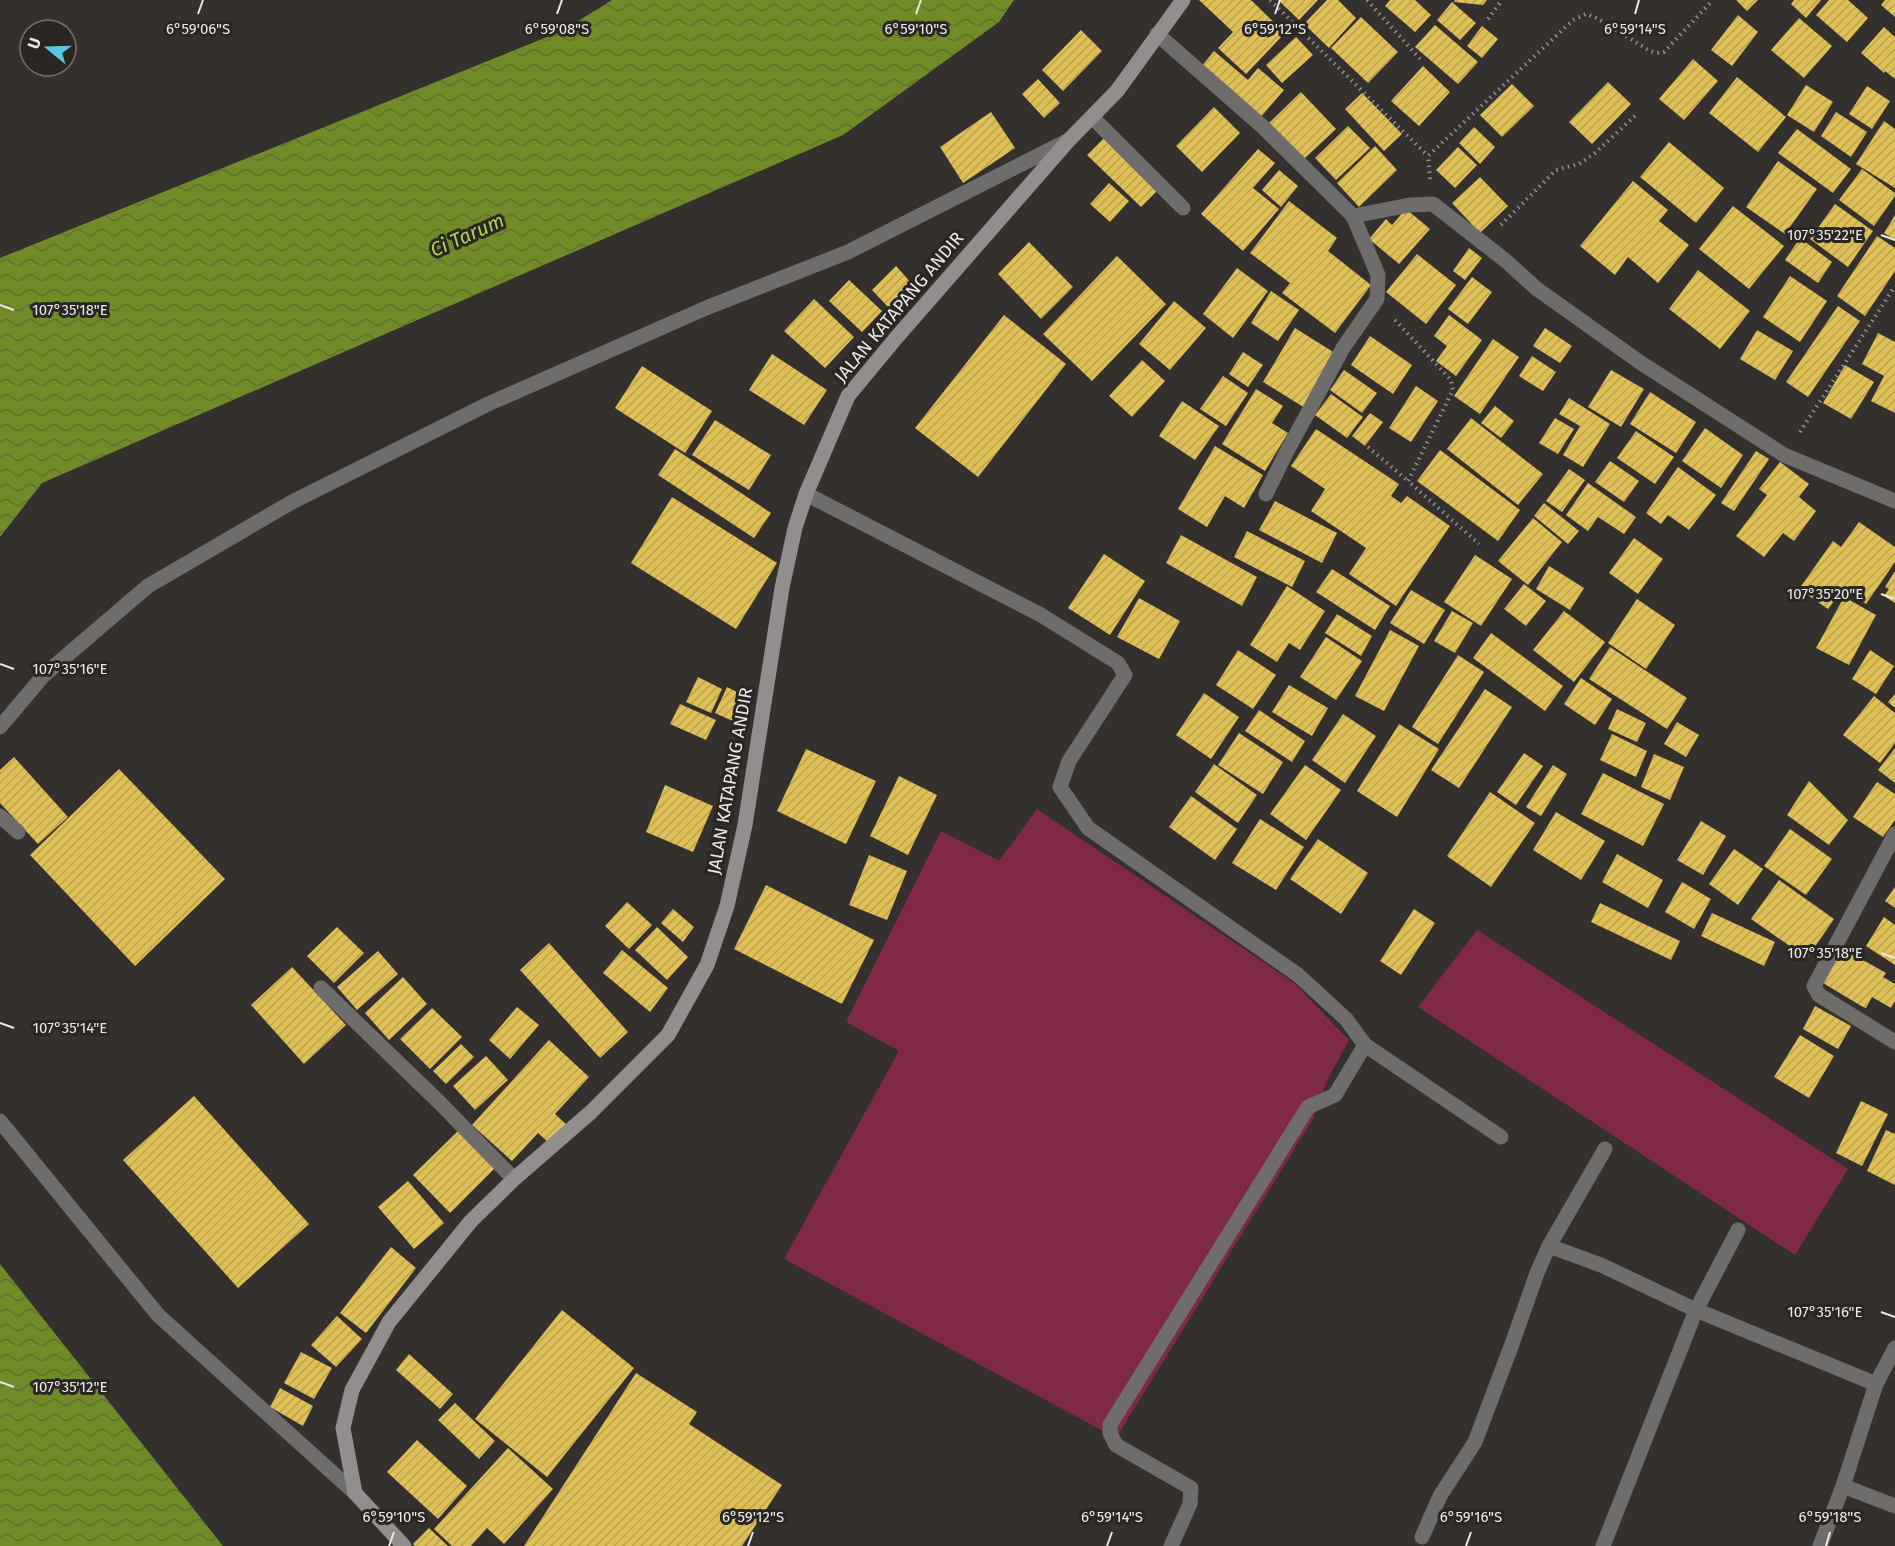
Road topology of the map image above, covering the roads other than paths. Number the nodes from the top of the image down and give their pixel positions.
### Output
1 (1183, 0) edge
2 (1157, 34) junction
3 (1092, 118) junction
4 (1068, 141) junction
5 (1184, 208) dead end
6 (1353, 216) junction
7 (806, 494) junction
8 (1266, 494) dead end
9 (1895, 501) edge
10 (0, 727) edge
11 (0, 816) edge
12 (18, 832) dead end
13 (1895, 834) edge
14 (321, 988) dead end
15 (1895, 1042) edge
16 (1365, 1045) junction
17 (0, 1121) edge
18 (1501, 1137) dead end
19 (1605, 1149) dead end
20 (514, 1179) junction
21 (1738, 1230) dead end
22 (1549, 1246) junction
23 (1696, 1310) junction
24 (1895, 1348) edge
25 (1876, 1384) junction
26 (1843, 1486) junction
27 (354, 1493) junction
28 (1895, 1506) edge
29 (1422, 1537) dead end
30 (404, 1546) edge
31 (1171, 1546) edge
32 (1603, 1546) edge
33 (1820, 1546) edge

1 - 2 street, JALAN KATAPANG ANDIR
2 - 3 street, JALAN KATAPANG ANDIR
2 - 6 street
3 - 4 street, JALAN KATAPANG ANDIR
3 - 5 street
4 - 7 street, JALAN KATAPANG ANDIR
4 - 10 street
6 - 8 street
6 - 9 street
7 - 16 street
7 - 20 street, JALAN KATAPANG ANDIR
11 - 12 street
13 - 15 street
14 - 20 street
16 - 18 street
16 - 31 street
17 - 27 street
19 - 22 street
20 - 27 street, JALAN KATAPANG ANDIR
21 - 23 street
22 - 23 street
22 - 29 street
23 - 25 street
23 - 32 street
24 - 25 street
25 - 26 street
26 - 28 street
26 - 33 street
27 - 30 street

